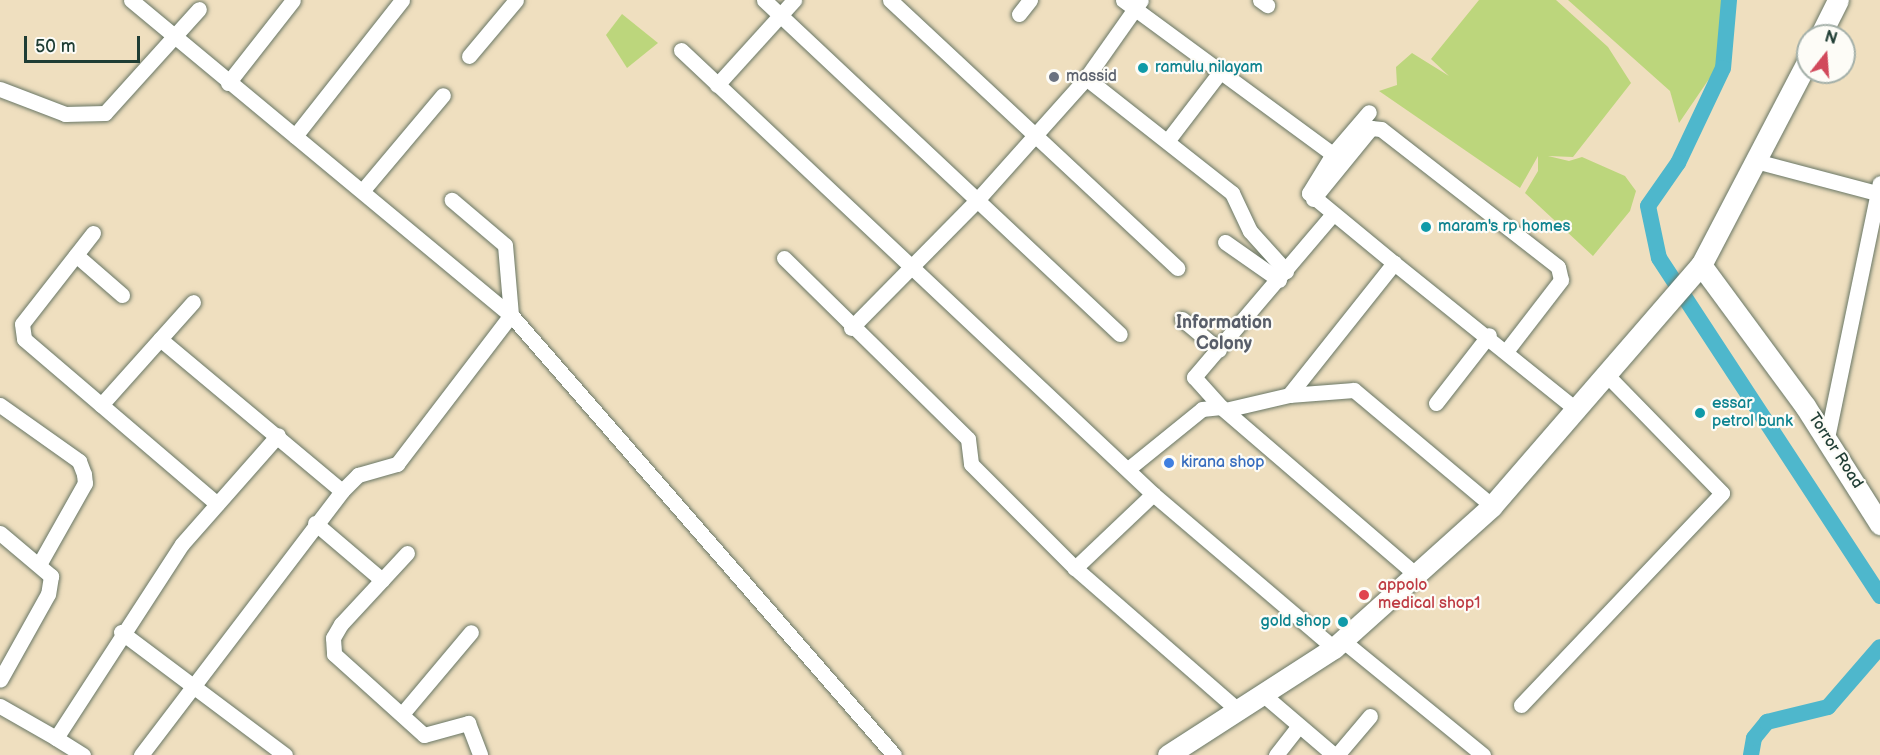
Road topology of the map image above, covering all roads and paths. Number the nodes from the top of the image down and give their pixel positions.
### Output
1 (131, 0) edge
2 (293, 0) edge
3 (402, 0) edge
4 (516, 0) edge
5 (764, 0) edge
6 (794, 0) edge
7 (1030, 0) edge
8 (1838, 0) edge
9 (898, 3) edge
10 (1133, 3) edge
11 (199, 9) dead end
12 (1019, 14) dead end
13 (780, 16) junction
14 (1826, 24) edge
15 (175, 38) junction
16 (681, 50) dead end
17 (469, 56) dead end
18 (1220, 72) junction
19 (1086, 78) junction
20 (228, 84) junction
21 (1796, 84) edge
22 (717, 85) junction
23 (0, 89) edge
24 (442, 95) dead end
25 (1369, 111) dead end
26 (1032, 132) junction
27 (296, 136) junction
28 (1168, 140) junction
29 (1333, 154) junction
30 (1759, 162) junction
31 (363, 190) junction
32 (1879, 190) edge
33 (978, 199) junction
34 (1312, 199) junction
35 (452, 200) dead end
36 (1332, 215) junction
37 (93, 233) dead end
38 (1225, 242) dead end
39 (76, 255) junction
40 (783, 258) dead end
41 (1394, 263) junction
42 (914, 265) junction
43 (1701, 265) junction
44 (1177, 268) dead end
45 (1283, 275) junction
46 (122, 295) dead end
47 (192, 302) dead end
48 (511, 315) junction
49 (1182, 319) dead end
50 (851, 328) junction
51 (1120, 334) dead end
52 (1489, 335) junction
53 (160, 339) junction
54 (1220, 350) junction
55 (1508, 350) junction
56 (1606, 374) junction
57 (1289, 395) junction
58 (1436, 403) dead end
59 (0, 405) edge
60 (101, 405) junction
61 (1223, 409) junction
62 (1577, 410) junction
63 (278, 435) junction
64 (1827, 438) junction
65 (1128, 469) junction
66 (342, 491) junction
67 (1153, 494) junction
68 (217, 504) junction
69 (1492, 506) junction
70 (315, 523) junction
71 (1880, 524) edge
72 (0, 533) edge
73 (407, 553) dead end
74 (40, 563) junction
75 (1075, 568) junction
76 (1415, 574) junction
77 (382, 580) junction
78 (121, 632) junction
79 (471, 632) dead end
80 (1338, 644) junction
81 (0, 680) edge
82 (191, 684) junction
83 (1266, 697) junction
84 (1521, 705) dead end
85 (0, 706) edge
86 (1239, 711) junction
87 (402, 714) junction
88 (1370, 717) dead end
89 (1299, 726) junction
90 (56, 738) junction
91 (264, 749) edge
92 (1176, 753) edge
93 (83, 755) edge
94 (141, 755) edge
95 (285, 755) edge
96 (480, 755) edge
97 (894, 755) edge
98 (1276, 755) edge
99 (1335, 755) edge
100 (1483, 755) edge

1 - 15 street
2 - 20 street
3 - 27 street
4 - 17 street
5 - 13 street
6 - 13 street
7 - 12 street
8 - 14 street
9 - 26 street
10 - 18 street
10 - 19 street
11 - 15 street
13 - 22 street
13 - 33 street
15 - 20 street
15 - 23 street
16 - 22 street
18 - 28 street
18 - 29 street
19 - 26 street
19 - 28 street
20 - 27 street
21 - 30 street
22 - 42 street
24 - 31 street
25 - 29 street
26 - 33 street
26 - 44 street
27 - 31 street
28 - 45 street
29 - 34 street
30 - 32 street
30 - 43 street
31 - 48 street
32 - 64 street
33 - 42 street
33 - 51 street
34 - 36 street
34 - 55 street
35 - 48 street
36 - 41 street
36 - 45 street
37 - 39 street
38 - 45 street
39 - 46 street
39 - 60 street
40 - 50 street
41 - 52 street
41 - 57 street
42 - 50 street
42 - 65 street
43 - 56 street
43 - 64 street, Torror Road
45 - 54 street
47 - 53 street
48 - 66 street
48 - 97 street
49 - 54 street
50 - 75 street
52 - 55 street
52 - 58 street
53 - 60 street
53 - 63 street
54 - 61 street
55 - 62 street
56 - 62 street
56 - 84 street
57 - 61 street
57 - 69 street
59 - 74 street
60 - 68 street
61 - 65 street
61 - 76 street
62 - 69 street
63 - 66 street
63 - 68 street
64 - 71 street, Torror Road
65 - 67 street
66 - 70 street
67 - 75 street
67 - 80 street
68 - 78 street
69 - 76 street
70 - 77 street
70 - 82 street
72 - 74 street
73 - 77 street
74 - 81 street
75 - 86 street
76 - 80 street
77 - 87 street
78 - 82 street
78 - 90 street
79 - 87 street
80 - 83 street
80 - 100 street
82 - 91 street
82 - 94 street
83 - 86 street
83 - 89 street
85 - 90 street
86 - 92 street
87 - 96 street
88 - 99 street
89 - 98 street
89 - 99 street
90 - 93 street
91 - 95 street

